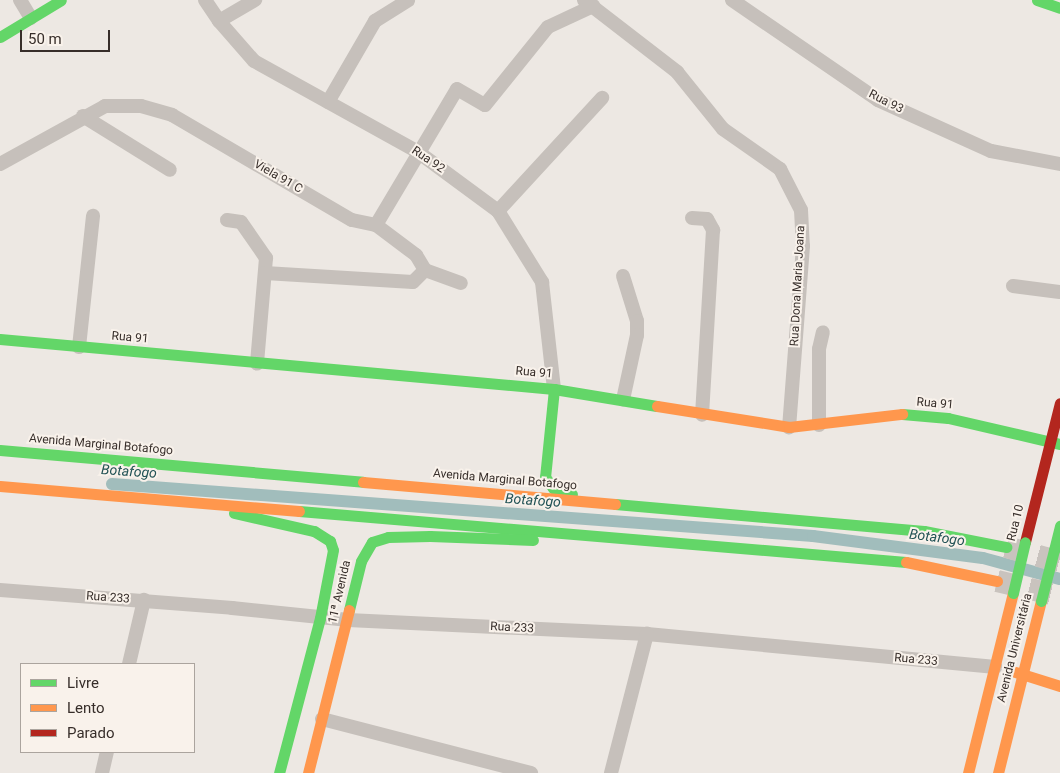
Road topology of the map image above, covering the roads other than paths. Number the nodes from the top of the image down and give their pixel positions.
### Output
1 (20, 0) edge
2 (61, 0) edge
3 (205, 0) edge
4 (255, 0) edge
5 (408, 0) edge
6 (732, 0) edge
7 (1036, 0) edge
8 (589, 3) edge
9 (1060, 8) edge
10 (31, 18) junction
11 (219, 22) junction
12 (0, 37) edge
13 (602, 98) dead end
14 (328, 102) junction
15 (83, 116) junction
16 (418, 152) junction
17 (0, 164) edge
18 (1060, 164) edge
19 (170, 170) dead end
20 (498, 211) junction
21 (93, 216) dead end
22 (692, 218) dead end
23 (227, 220) dead end
24 (376, 225) junction
25 (426, 270) junction
26 (265, 273) junction
27 (623, 276) dead end
28 (461, 283) dead end
29 (1013, 286) dead end
30 (1060, 292) edge
31 (822, 335) dead end
32 (0, 339) edge
33 (79, 347) junction
34 (257, 364) junction
35 (554, 389) junction
36 (623, 400) junction
37 (1060, 403) edge
38 (702, 415) junction
39 (819, 425) junction
40 (789, 427) junction
41 (1055, 443) edge
42 (0, 450) edge
43 (0, 486) edge
44 (185, 502) junction
45 (671, 508) junction
46 (1060, 528) edge
47 (587, 534) junction
48 (1006, 547) tunnel mouth
49 (998, 581) tunnel mouth
50 (0, 590) edge
51 (144, 600) junction
52 (320, 618) junction
53 (348, 620) junction
54 (648, 634) junction
55 (998, 650) joint
56 (129, 663) edge
57 (995, 667) junction
58 (1023, 674) junction
59 (1060, 686) edge
60 (322, 719) junction
61 (107, 753) edge
62 (612, 772) edge
63 (102, 773) edge
64 (279, 773) edge
65 (308, 773) edge
66 (531, 773) edge
67 (968, 773) edge
68 (998, 773) edge

1 - 10 street
2 - 10 main road
3 - 11 street, Rua 92
4 - 11 street
5 - 14 street
6 - 18 street, Rua 93
7 - 9 main road
8 - 16 street
8 - 40 street, Rua Dona Maria Joana
10 - 12 main road
11 - 14 street, Rua 92
13 - 20 street
14 - 16 street, Rua 92
15 - 17 street, Viela 91 C
15 - 19 street
15 - 24 street, Viela 91 C
16 - 20 street, Rua 92
16 - 24 street
20 - 35 street, Rua 92
21 - 33 street
22 - 38 street
23 - 26 street
24 - 25 street, Viela 91 C
25 - 26 street
25 - 28 street
26 - 34 street
27 - 36 street
29 - 30 street
31 - 39 street, Rua Dona Maria Joana
32 - 33 main road, Rua 91
33 - 34 main road, Rua 91
34 - 35 main road, Rua 91
35 - 36 main road, Rua 91
35 - 45 main road
36 - 38 main road, Rua 91
37 - 41 main road, Rua 10
38 - 40 main road, Rua 91
39 - 40 main road, Rua 91
39 - 41 main road, Rua 91
41 - 55 main road, Rua 10, bridge
42 - 45 main road, Avenida Marginal Botafogo
43 - 44 main road
44 - 47 main road
44 - 52 main road, 11ª Avenida
45 - 48 main road, Avenida Marginal Botafogo
46 - 58 main road, Avenida Universitária, bridge
47 - 49 main road
47 - 53 main road, 11ª Avenida
50 - 51 street, Rua 233
51 - 52 street, Rua 233
51 - 56 street
52 - 53 street, Rua 233
52 - 64 main road, 11ª Avenida
53 - 54 street, Rua 233
53 - 60 main road, 11ª Avenida
54 - 57 street, Rua 233
54 - 62 street
55 - 57 main road, Avenida Universitária
57 - 58 main road, Rua 233
57 - 67 main road, Avenida Universitária
58 - 59 main road, Rua 233
58 - 68 main road, Avenida Universitária
60 - 65 main road, 11ª Avenida
60 - 66 street
61 - 63 street

